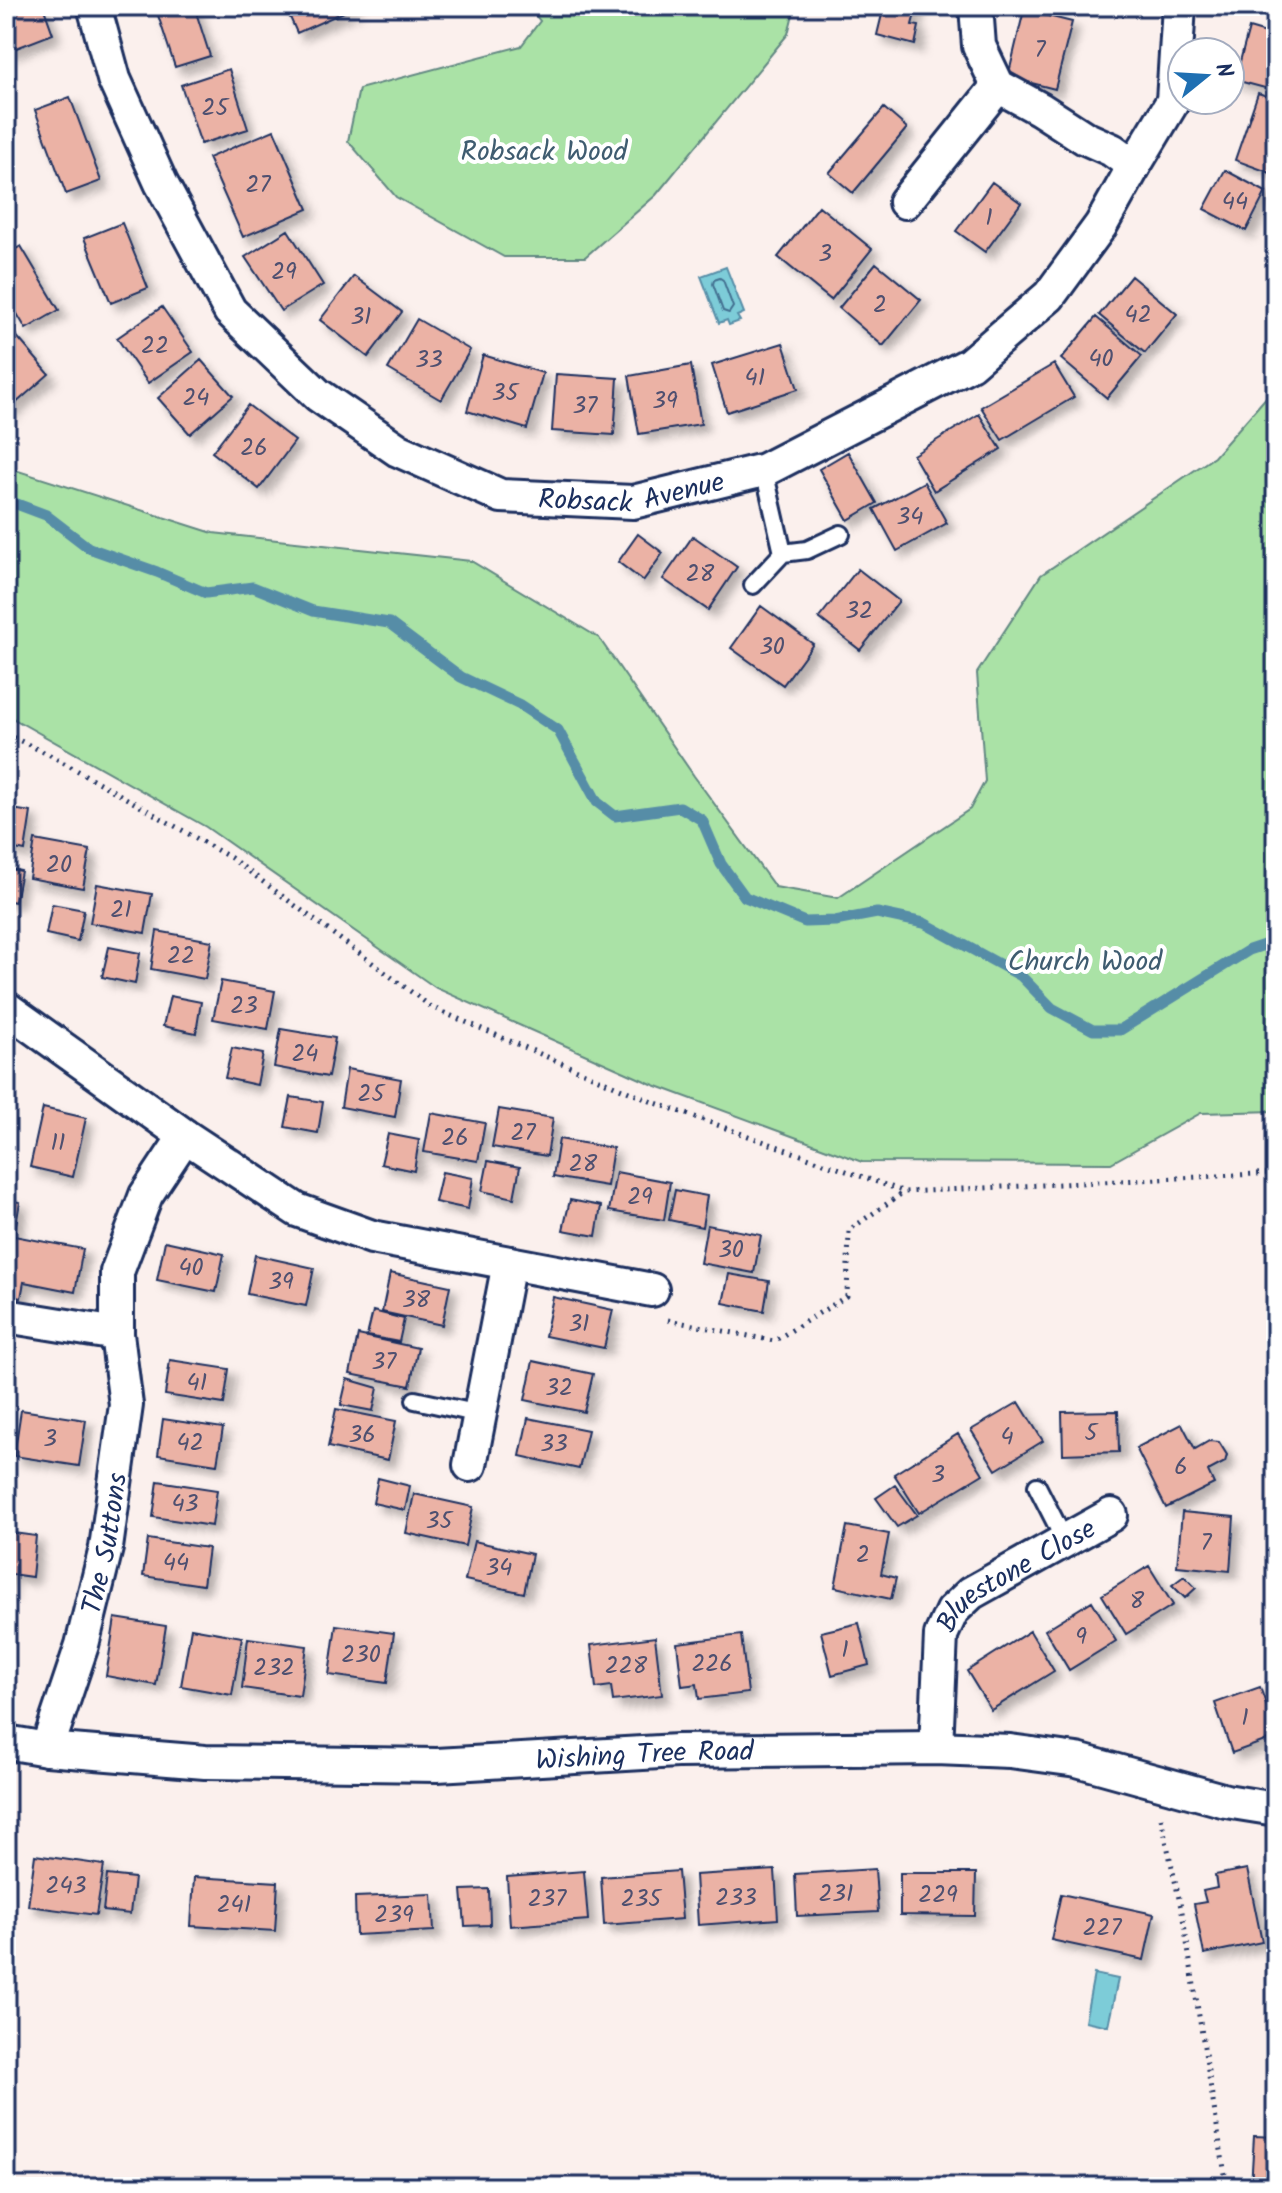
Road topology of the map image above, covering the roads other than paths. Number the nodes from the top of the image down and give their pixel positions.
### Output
1 (94, 6) edge
2 (976, 6) edge
3 (1179, 6) edge
4 (998, 86) junction
5 (1134, 166) junction
6 (905, 202) dead end
7 (764, 470) junction
8 (841, 534) dead end
9 (783, 553) junction
10 (753, 585) dead end
11 (6, 1008) edge
12 (185, 1136) junction
13 (509, 1263) junction
14 (652, 1290) road end
15 (6, 1316) edge
16 (117, 1334) junction
17 (415, 1400) dead end
18 (480, 1414) junction
19 (470, 1465) dead end
20 (1037, 1486) dead end
21 (1111, 1515) dead end
22 (1065, 1541) junction
23 (6, 1742) edge
24 (936, 1748) junction
25 (47, 1749) junction
26 (1276, 1809) edge

1 - 7 street, Robsack Avenue
2 - 4 street
3 - 5 street, Robsack Avenue
4 - 5 street
4 - 6 street
5 - 7 street, Robsack Avenue
7 - 9 lane
8 - 9 lane
9 - 10 lane
11 - 12 street
12 - 13 street
12 - 16 street, The Suttons
13 - 14 street
13 - 18 street
15 - 16 street
16 - 25 street, The Suttons
17 - 18 lane
18 - 19 street
20 - 22 lane
21 - 22 street, Bluestone Close
22 - 24 street, Bluestone Close
23 - 25 street, Wishing Tree Road
24 - 25 street, Wishing Tree Road
24 - 26 street, Wishing Tree Road

